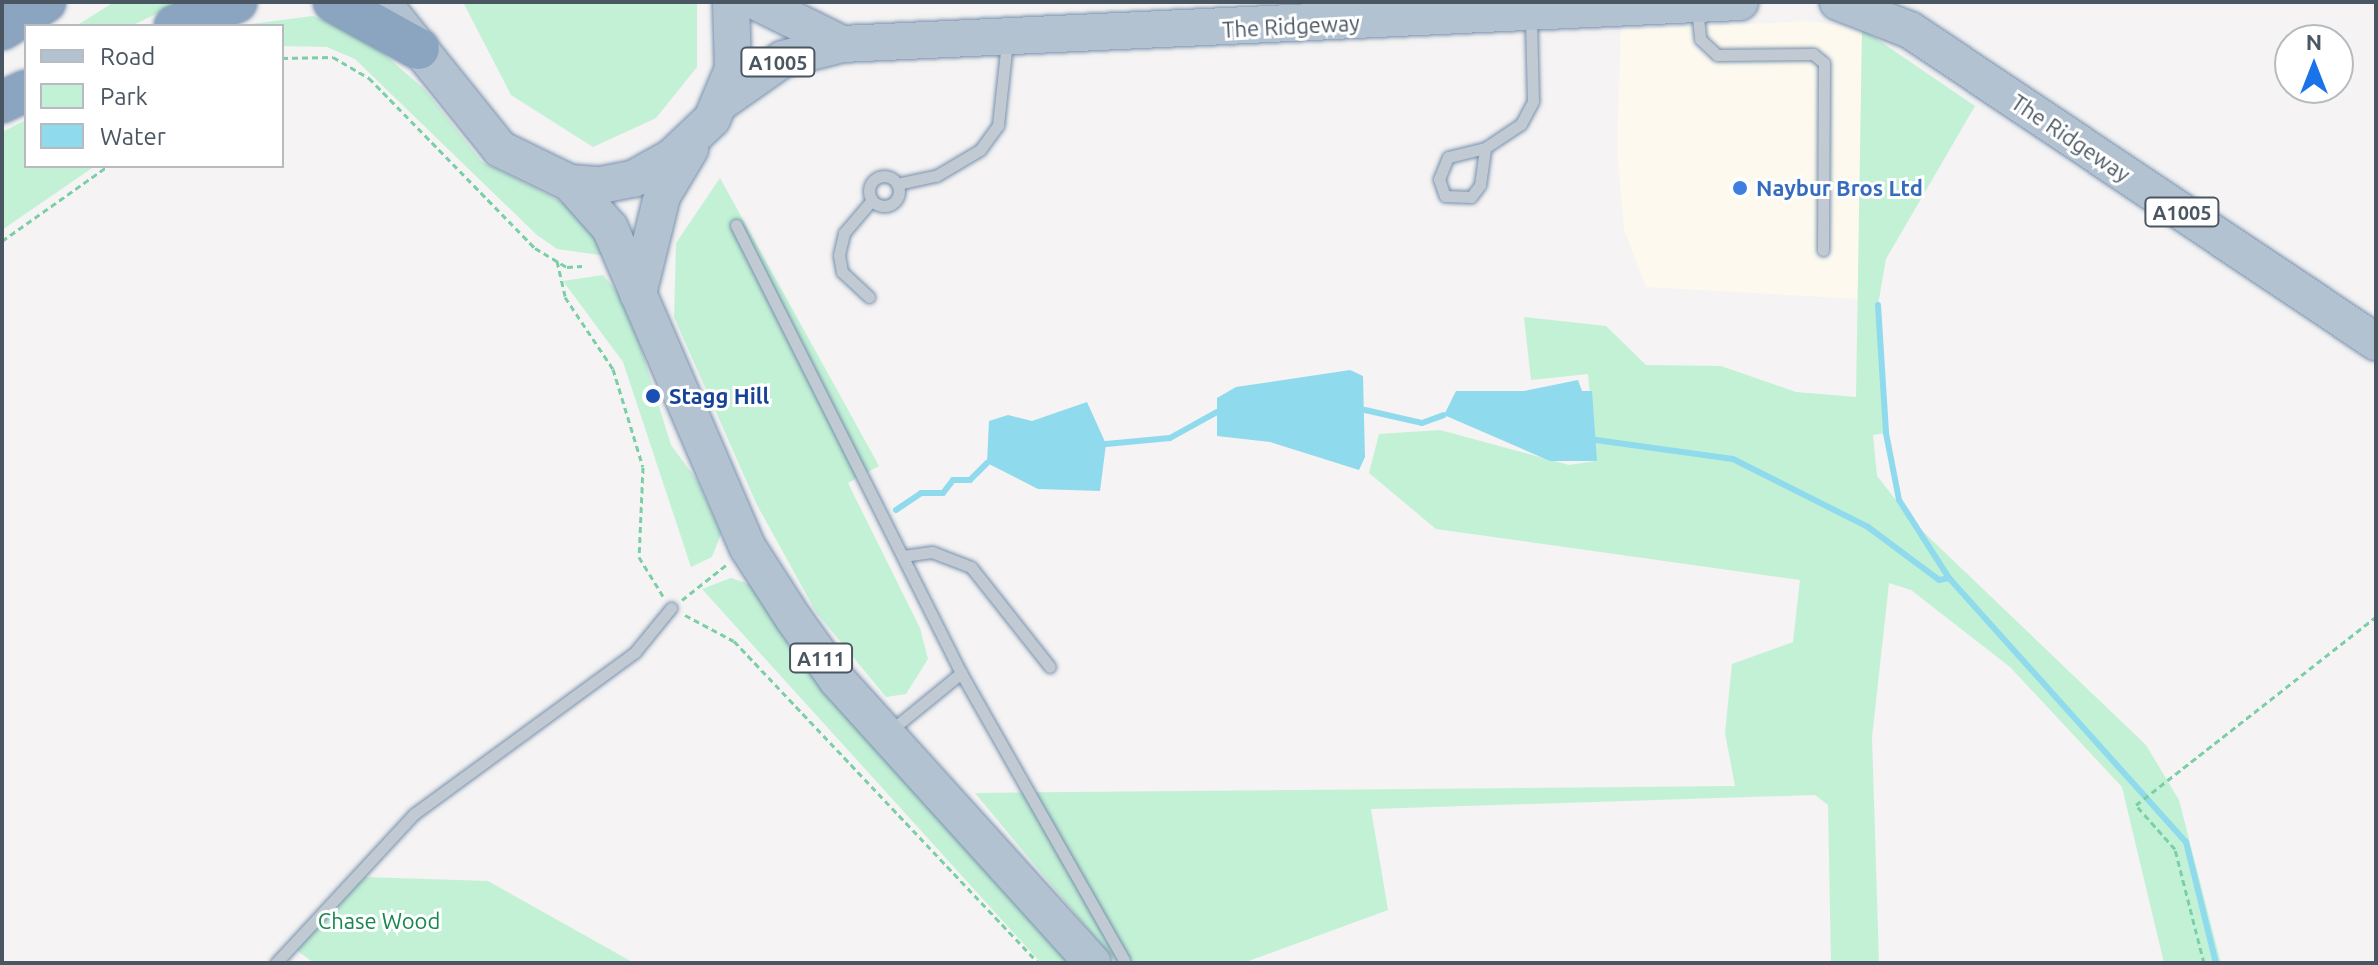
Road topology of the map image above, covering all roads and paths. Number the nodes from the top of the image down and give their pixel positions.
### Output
1 (45, 2) edge
2 (236, 2) edge
3 (334, 2) edge
4 (382, 2) edge
5 (731, 2) edge
6 (757, 2) edge
7 (1740, 2) edge
8 (1838, 2) edge
9 (1696, 4) edge
10 (1530, 13) junction
11 (180, 24) edge
12 (2, 29) edge
13 (1007, 38) junction
14 (842, 44) junction
15 (419, 49) junction
16 (284, 58) edge
17 (24, 92) edge
18 (723, 101) junction
19 (2, 102) edge
20 (697, 137) junction
21 (1485, 148) junction
22 (105, 168) edge
23 (570, 183) junction
24 (897, 184) junction
25 (872, 200) junction
26 (736, 225) dead end
27 (2, 241) edge
28 (1823, 250) dead end
29 (557, 261) junction
30 (582, 266) dead end
31 (638, 294) junction
32 (869, 297) dead end
33 (2376, 342) edge
34 (748, 548) junction
35 (903, 556) junction
36 (671, 608) junction
37 (2376, 617) edge
38 (1050, 667) dead end
39 (961, 673) junction
40 (886, 735) junction
41 (1109, 962) edge
42 (276, 963) edge
43 (1038, 963) edge
44 (2204, 963) edge

1 - 12 highway
2 - 11 highway
3 - 15 highway
4 - 15 main road
5 - 18 main road
6 - 14 main road, The Ridgeway / A1005
7 - 9 main road, The Ridgeway / A1005
8 - 33 main road, The Ridgeway / A1005
9 - 10 main road, The Ridgeway / A1005
9 - 28 lane
10 - 13 main road, The Ridgeway / A1005
10 - 21 lane
13 - 14 main road, The Ridgeway / A1005
13 - 24 lane
14 - 18 main road, The Ridgeway / A1005
15 - 23 main road
16 - 29 path
17 - 19 highway
18 - 20 main road
20 - 23 main road
20 - 31 main road
21 - 21 lane
22 - 27 path
23 - 31 main road, A111
24 - 25 lane
24 - 25 lane
25 - 32 lane
26 - 35 lane
29 - 30 path
29 - 36 path
31 - 34 main road, A111
34 - 36 path
34 - 40 main road, A111
35 - 38 lane
35 - 39 lane
36 - 42 lane
36 - 43 path
37 - 44 path
39 - 40 lane
39 - 41 lane
40 - 41 main road, A111

